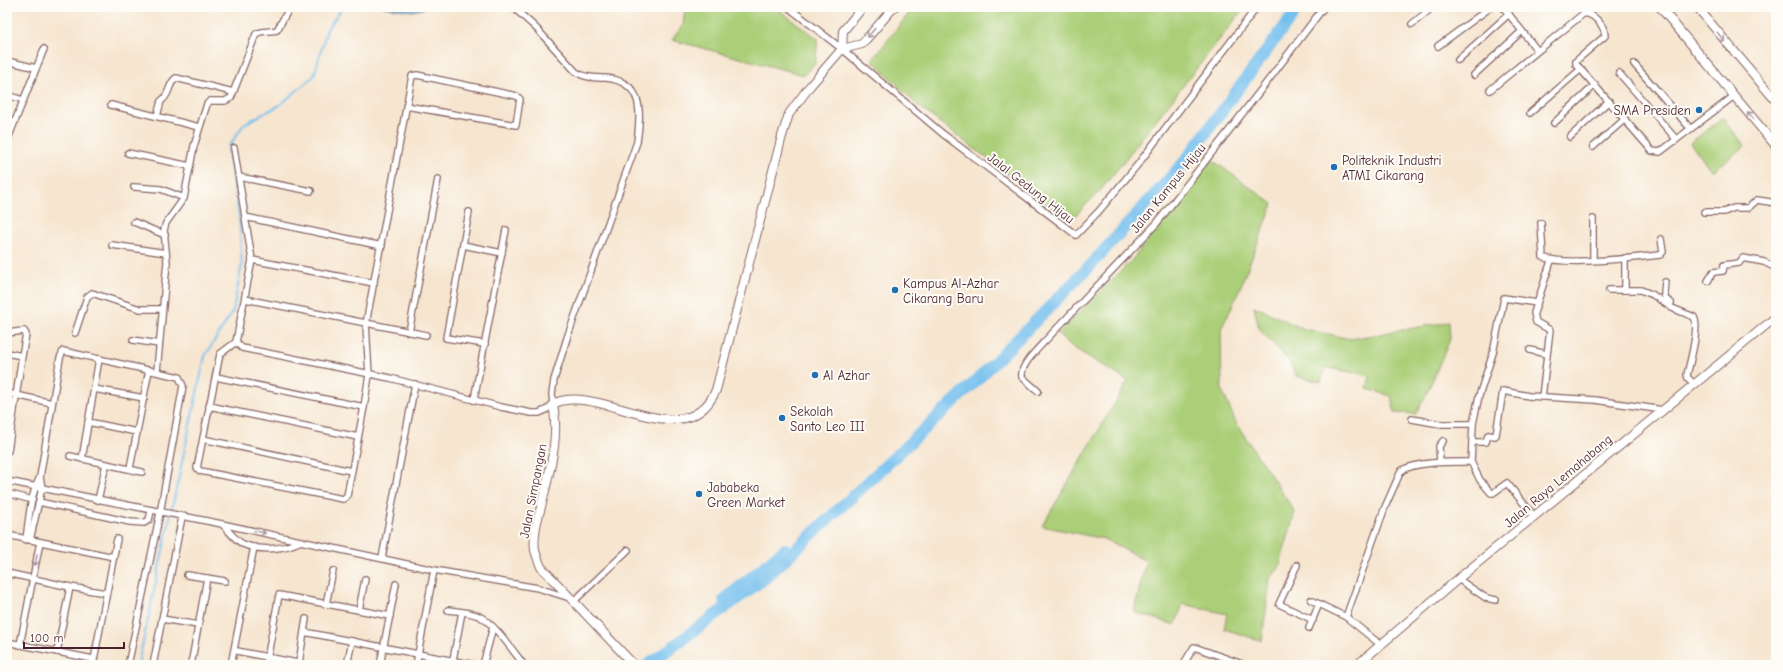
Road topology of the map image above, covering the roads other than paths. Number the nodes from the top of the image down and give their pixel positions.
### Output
1 (290, 7) edge
2 (512, 7) edge
3 (788, 7) edge
4 (863, 7) edge
5 (894, 7) edge
6 (1257, 7) edge
7 (1324, 7) edge
8 (1433, 7) edge
9 (1491, 7) edge
10 (1503, 7) edge
11 (1660, 7) edge
12 (1697, 7) edge
13 (1509, 14) junction
14 (1412, 24) dead end
15 (1522, 31) junction
16 (1438, 46) dead end
17 (44, 49) dead end
18 (842, 49) junction
19 (1537, 50) junction
20 (1458, 60) dead end
21 (7, 61) edge
22 (1634, 64) dead end
23 (36, 68) junction
24 (1581, 69) junction
25 (1620, 73) dead end
26 (1474, 74) dead end
27 (1595, 85) junction
28 (1490, 90) dead end
29 (232, 92) junction
30 (7, 95) edge
31 (1734, 96) junction
32 (23, 100) junction
33 (1609, 101) junction
34 (1776, 101) edge
35 (111, 105) dead end
36 (406, 106) junction
37 (1530, 113) dead end
38 (157, 116) junction
39 (1625, 119) junction
40 (1554, 123) dead end
41 (10, 126) edge
42 (199, 127) junction
43 (1690, 128) junction
44 (1570, 136) dead end
45 (1676, 139) junction
46 (7, 141) edge
47 (1776, 146) edge
48 (1593, 147) dead end
49 (234, 148) dead end
50 (128, 153) dead end
51 (190, 166) junction
52 (239, 176) junction
53 (438, 179) dead end
54 (134, 187) dead end
55 (311, 191) dead end
56 (184, 198) junction
57 (1776, 202) edge
58 (468, 212) dead end
59 (1704, 212) dead end
60 (245, 217) junction
61 (1593, 219) dead end
62 (134, 222) dead end
63 (1541, 223) dead end
64 (506, 230) dead end
65 (165, 235) junction
66 (1661, 239) dead end
67 (112, 245) dead end
68 (462, 245) junction
69 (382, 246) junction
70 (166, 253) junction
71 (502, 253) junction
72 (1625, 258) junction
73 (252, 260) junction
74 (1593, 260) junction
75 (1551, 261) junction
76 (1776, 268) edge
77 (1708, 280) dead end
78 (1665, 282) dead end
79 (374, 283) junction
80 (1609, 290) dead end
81 (1625, 290) junction
82 (245, 299) junction
83 (1537, 303) junction
84 (161, 309) junction
85 (1692, 316) junction
86 (1776, 317) edge
87 (366, 324) junction
88 (409, 332) junction
89 (7, 333) edge
90 (76, 333) dead end
91 (426, 335) dead end
92 (133, 340) dead end
93 (236, 342) junction
94 (159, 344) junction
95 (485, 344) junction
96 (1530, 350) dead end
97 (7, 353) edge
98 (1546, 354) junction
99 (22, 356) junction
100 (99, 359) junction
101 (149, 370) junction
102 (157, 372) junction
103 (369, 374) junction
104 (216, 377) junction
105 (415, 384) junction
106 (1694, 384) junction
107 (94, 389) junction
108 (1038, 391) dead end
109 (7, 393) edge
110 (17, 395) junction
111 (1542, 397) junction
112 (144, 398) junction
113 (474, 400) junction
114 (52, 403) junction
115 (553, 404) junction
116 (209, 406) junction
117 (364, 407) junction
118 (1663, 410) junction
119 (1412, 419) dead end
120 (88, 422) junction
121 (1473, 424) junction
122 (137, 432) junction
123 (8, 433) edge
124 (358, 437) junction
125 (203, 440) junction
126 (1443, 441) dead end
127 (1472, 442) junction
128 (8, 451) edge
129 (70, 456) dead end
130 (82, 458) junction
131 (1440, 462) junction
132 (1472, 462) junction
133 (106, 464) junction
134 (130, 468) junction
135 (351, 471) junction
136 (142, 472) dead end
137 (40, 477) junction
138 (7, 481) edge
139 (35, 487) junction
140 (42, 488) junction
141 (7, 493) edge
142 (32, 500) junction
143 (98, 500) junction
144 (39, 502) junction
145 (152, 511) junction
146 (160, 513) junction
147 (1534, 516) junction
148 (182, 517) junction
149 (222, 524) junction
150 (7, 536) edge
151 (117, 539) dead end
152 (28, 540) junction
153 (301, 541) junction
154 (40, 542) junction
155 (254, 547) junction
156 (628, 550) dead end
157 (114, 557) junction
158 (382, 558) junction
159 (1297, 565) dead end
160 (333, 570) dead end
161 (434, 570) junction
162 (7, 573) edge
163 (187, 575) dead end
164 (33, 578) junction
165 (206, 578) junction
166 (366, 579) dead end
167 (1458, 579) junction
168 (225, 581) dead end
169 (396, 584) dead end
170 (70, 587) junction
171 (106, 593) junction
172 (572, 600) junction
173 (1311, 600) dead end
174 (1496, 600) dead end
175 (326, 604) junction
176 (1319, 604) junction
177 (359, 610) junction
178 (448, 610) dead end
179 (462, 612) junction
180 (390, 616) junction
181 (1346, 617) junction
182 (162, 619) junction
183 (306, 619) dead end
184 (1312, 620) junction
185 (198, 625) junction
186 (493, 627) junction
187 (1309, 628) dead end
188 (304, 632) junction
189 (352, 641) junction
190 (7, 642) edge
191 (20, 645) junction
192 (1380, 645) junction
193 (384, 647) junction
194 (237, 651) dead end
195 (57, 652) junction
196 (418, 654) junction
197 (267, 657) junction
198 (93, 662) edge
199 (298, 663) junction
200 (452, 663) edge
201 (128, 665) edge
202 (153, 665) edge
203 (191, 665) edge
204 (231, 665) edge
205 (266, 665) edge
206 (307, 665) edge
207 (347, 665) edge
208 (380, 665) edge
209 (416, 665) edge
210 (475, 665) edge
211 (483, 665) edge
212 (524, 665) edge
213 (634, 665) edge
214 (1183, 665) edge
215 (1245, 665) edge
216 (1358, 665) edge

1 - 29 street
2 - 115 street
3 - 18 street
4 - 18 street
5 -> 18 street
6 - 18 street, Jalal Gedung Hijau
7 - 108 street, Jalan Kampus Hijau
8 - 14 street
9 - 16 street
10 - 13 street
11 - 31 street
12 -> 34 street
13 - 15 street
13 - 20 street
15 - 19 street
15 - 26 street
17 - 23 street
18 - 115 street
19 - 24 street
19 - 28 street
21 - 23 street
22 - 43 street
23 - 32 street
24 - 27 street
24 - 37 street
25 - 45 street
27 - 33 street
27 - 40 street
29 - 38 street
29 - 42 street
30 - 32 street
31 - 43 street
47 -> 31 street
32 - 41 street
33 - 39 street
33 - 44 street
35 - 38 street
36 - 36 street
36 - 69 street
38 - 42 street
39 - 45 street
39 - 48 street
41 - 46 street
42 - 51 street
43 - 45 street
49 - 52 street
50 - 51 street
51 - 56 street
52 - 55 street
52 - 60 street
53 - 88 street
54 - 56 street
56 - 65 street
57 - 59 street
58 - 68 street
60 - 69 street
60 - 73 street
61 - 74 street
62 - 65 street
63 - 75 street
64 - 71 street
65 - 70 street
66 - 72 street
67 - 70 street
68 - 71 street
68 - 95 street
69 - 79 street
70 - 84 street
71 - 95 street
72 - 74 street
72 - 81 street
73 - 79 street
73 - 82 street
74 - 75 street
75 - 83 street
76 - 77 street
78 - 85 street
79 - 87 street
80 - 81 street
81 - 85 street
82 - 87 street
82 - 93 street
83 - 98 street
83 - 121 street
84 - 90 street
84 - 94 street
85 - 106 street
86 - 106 street, Jalan Raya Lemahabang
87 - 88 street
87 - 103 street
88 - 91 street
89 - 99 street
92 - 94 street
93 - 103 street
93 - 104 street
94 - 102 street
95 - 113 street
96 - 98 street
97 - 99 street
98 - 111 street
99 - 110 street
100 - 101 street
100 - 107 street
100 - 114 street
101 - 102 street
101 - 112 street
102 - 146 street
103 - 105 street
103 - 117 street
104 - 116 street
104 - 117 street
105 - 113 street
105 - 158 street
106 - 118 street, Jalan Raya Lemahabang
107 - 112 street
107 - 120 street
109 - 110 street
110 - 114 street
110 - 123 street
111 - 118 street
111 - 127 street
112 - 122 street
113 - 115 street
114 - 137 street
115 - 172 street, Jalan Simpangan
116 - 124 street
116 - 125 street
117 - 124 street
118 - 147 street, Jalan Raya Lemahabang
119 - 121 street
120 - 122 street
120 - 130 street
121 - 127 street
122 - 134 street
123 - 128 street
124 - 135 street
125 - 135 street
125 - 135 street
126 - 131 street
127 - 132 street
129 - 130 street
130 - 133 street
131 - 132 street
131 - 181 street
132 - 147 street
133 - 134 street
133 - 143 street
134 - 136 street
137 - 139 street
137 - 140 street
138 - 139 street
139 - 140 street
139 - 142 street
140 - 143 street
140 - 144 street
141 - 142 street
142 - 152 street
143 - 145 street
144 - 145 street
144 - 152 street
145 - 146 street
146 - 148 street
146 - 201 street
147 - 167 street, Jalan Raya Lemahabang
148 - 149 street
148 - 182 street
149 -> 153 street
149 - 155 street
150 - 152 street
151 - 157 street
152 - 154 street
153 - 155 street
153 - 158 street
154 - 157 street
154 -> 164 street
155 - 204 street
156 - 172 street
157 - 171 street
158 - 161 street
159 - 184 street
160 - 175 street
161 - 172 street
161 - 196 street
162 - 164 street
163 - 165 street
164 - 170 street
164 - 191 street
165 - 168 street
165 - 185 street
166 - 177 street
167 - 174 street
167 - 192 street, Jalan Raya Lemahabang
169 - 180 street
170 - 171 street
170 - 195 street
171 - 198 street
172 - 213 street, Jalan Simpangan
173 - 176 street
175 - 177 street
175 - 197 street
176 - 181 street
176 - 184 street
177 - 180 street
178 - 179 street
179 - 186 street
179 - 200 street
180 - 193 street
181 - 192 street
182 - 185 street
182 - 202 street
183 - 188 street
184 - 187 street
185 - 203 street
186 - 211 street
186 - 212 street
188 - 189 street
188 - 199 street
189 - 193 street
189 - 207 street
190 - 191 street
191 - 195 street
192 - 216 street, Jalan Raya Lemahabang
193 - 196 street
193 - 208 street
194 - 197 street
195 - 198 street
196 - 200 street
196 - 209 street
197 - 199 street
197 - 205 street
199 - 206 street
200 - 210 street
214 - 215 street

